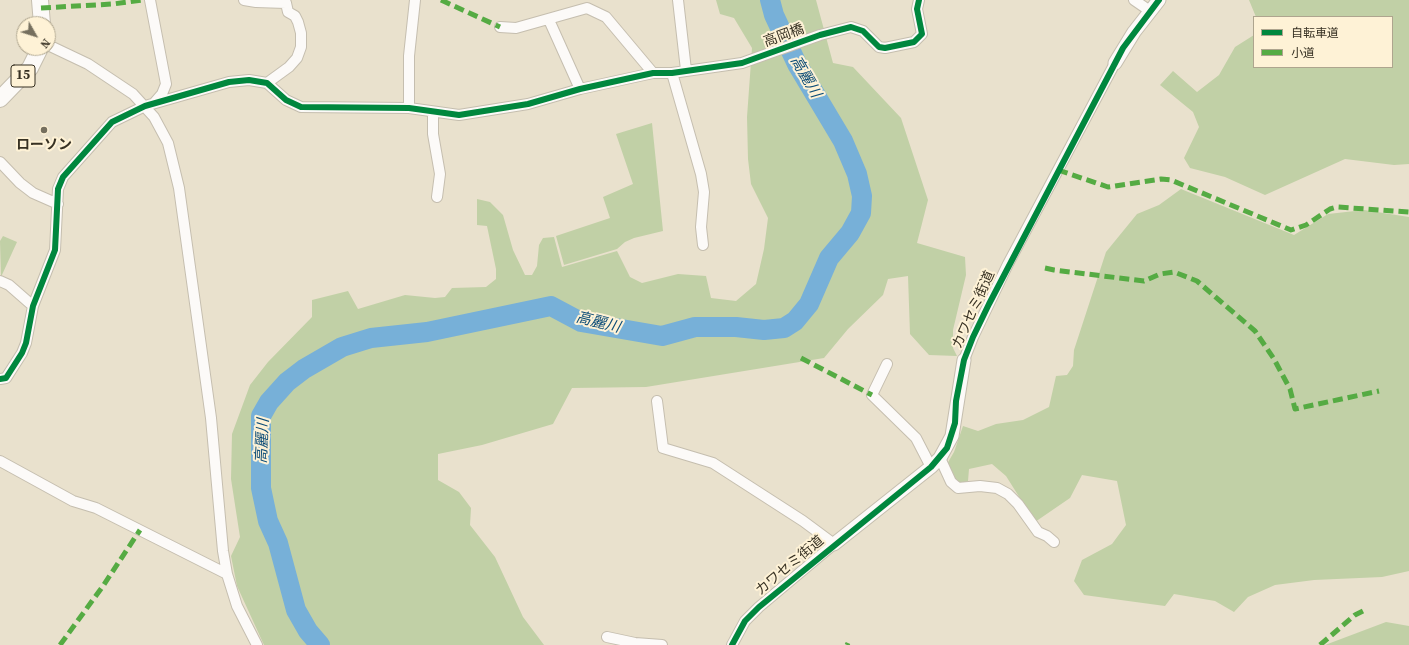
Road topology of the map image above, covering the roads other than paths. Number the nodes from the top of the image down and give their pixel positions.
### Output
1 (40, 0) edge
2 (150, 0) edge
3 (244, 0) edge
4 (415, 0) edge
5 (678, 0) edge
6 (919, 0) edge
7 (1134, 0) edge
8 (1159, 0) edge
9 (1150, 11) junction
10 (41, 16) edge
11 (549, 20) junction
12 (500, 27) dead end
13 (56, 50) edge
14 (36, 56) edge
15 (1115, 63) joint
16 (686, 70) junction
17 (653, 73) junction
18 (672, 73) junction
19 (266, 83) junction
20 (580, 89) junction
21 (0, 99) edge
22 (155, 102) junction
23 (144, 106) junction
24 (409, 108) junction
25 (433, 112) junction
26 (0, 162) edge
27 (437, 197) dead end
28 (58, 204) junction
29 (704, 245) dead end
30 (0, 281) edge
31 (33, 306) junction
32 (964, 360) joint
33 (887, 364) dead end
34 (0, 379) edge
35 (657, 401) dead end
36 (0, 461) edge
37 (935, 463) junction
38 (1054, 542) dead end
39 (834, 544) junction
40 (227, 574) junction
41 (607, 637) dead end
42 (257, 645) edge
43 (662, 645) edge
44 (732, 645) edge

1 - 10 main road
2 - 22 street
3 - 19 street
4 - 24 street
5 - 16 street
6 - 16 street, 高岡橋
7 - 9 street
8 - 9 street, カワセミ街道
9 - 15 street, カワセミ街道
11 - 12 street
11 - 17 street
11 - 20 street
13 - 23 street
14 - 21 main road, 15
15 - 32 street, カワセミ街道
16 - 18 street, 高岡橋
17 - 18 street, 高岡橋
17 - 20 street, 高岡橋
18 - 29 street
19 - 22 street
19 - 24 street, 高岡橋
20 - 25 street, 高岡橋
22 - 23 street
23 - 28 street
23 - 40 street
24 - 25 street, 高岡橋
25 - 27 street
26 - 28 street
28 - 31 street
30 - 31 street
31 - 34 street
32 - 37 street, カワセミ街道
33 - 37 street
35 - 39 street
36 - 40 street
37 - 38 street
37 - 39 street, カワセミ街道
39 - 44 street, カワセミ街道
40 - 42 street
41 - 43 street

